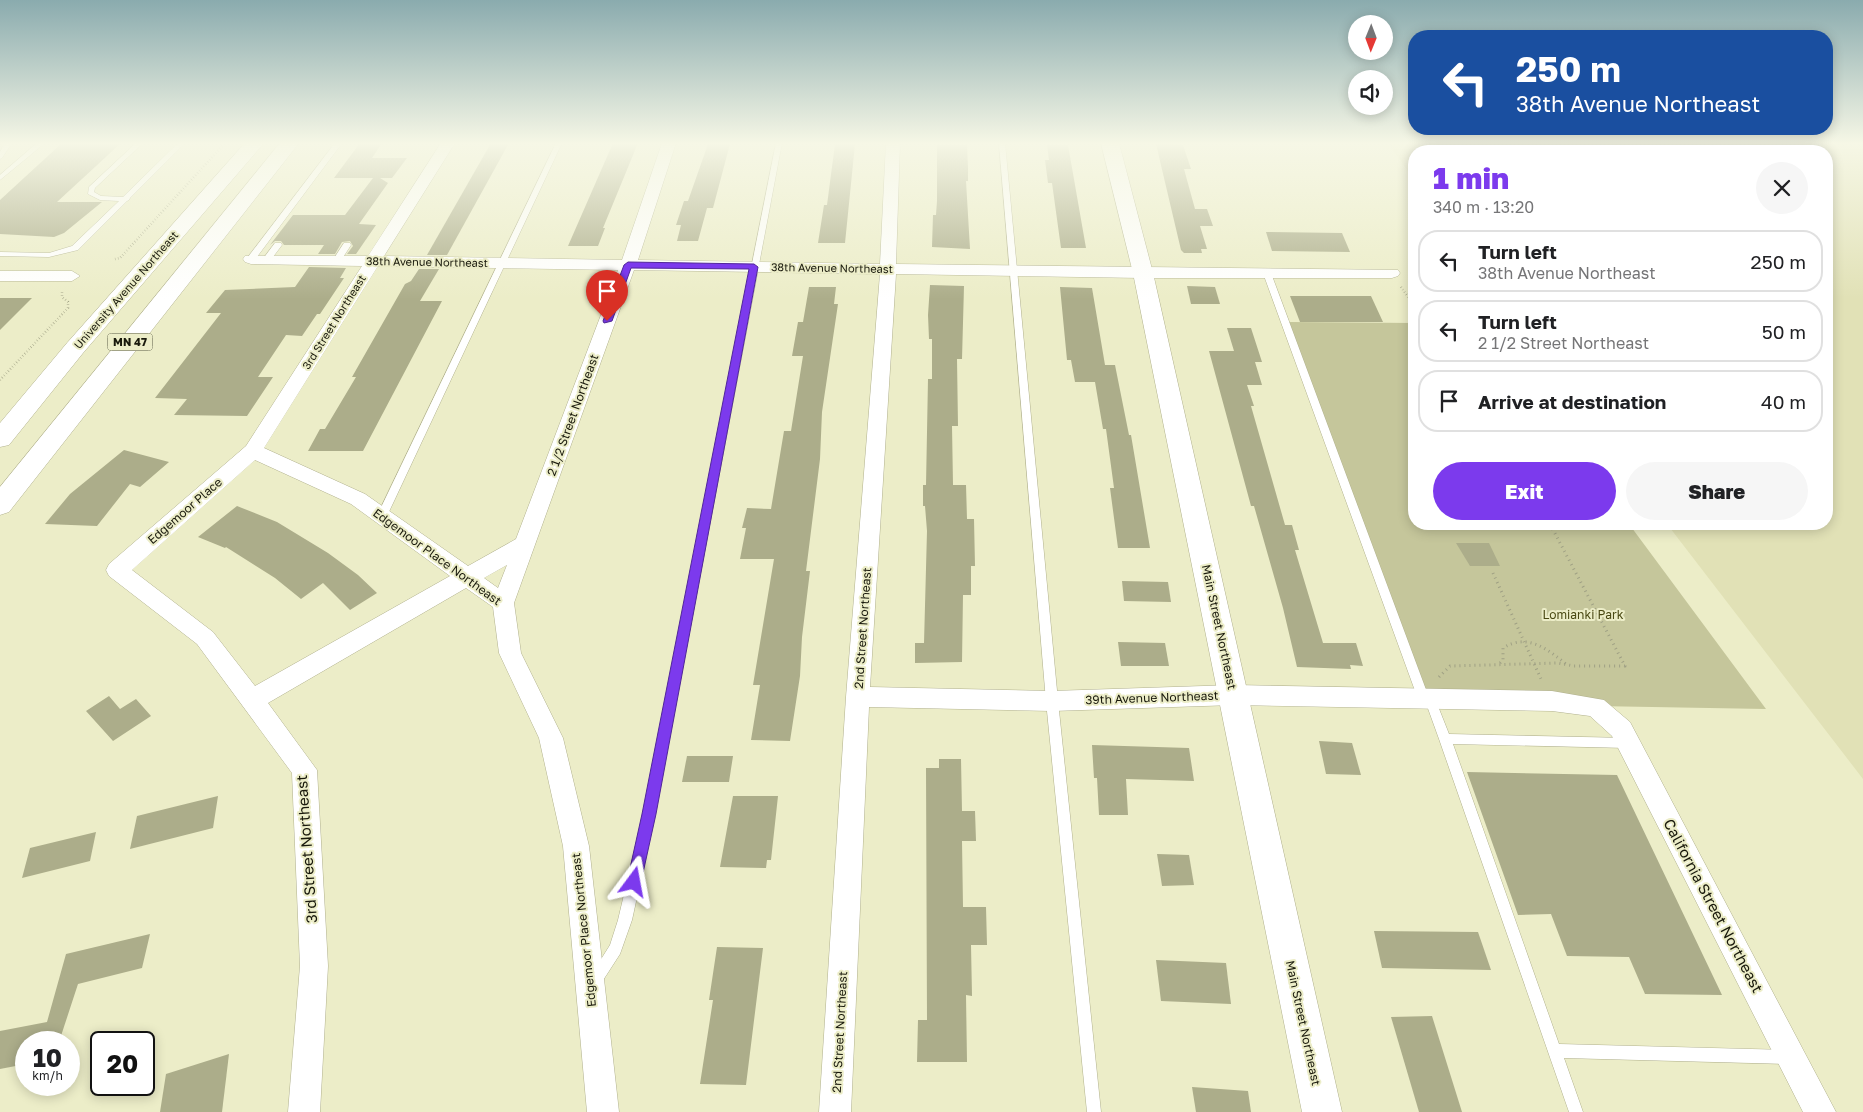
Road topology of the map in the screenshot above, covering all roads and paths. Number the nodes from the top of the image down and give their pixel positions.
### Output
1 (94, 195) edge
2 (131, 195) edge
3 (178, 195) edge
4 (210, 195) edge
5 (249, 195) edge
6 (301, 195) edge
7 (415, 195) edge
8 (534, 195) edge
9 (652, 195) edge
10 (769, 195) edge
11 (891, 195) edge
12 (1007, 195) edge
13 (1123, 195) edge
14 (127, 199) junction
15 (278, 245) dead end
16 (347, 245) dead end
17 (0, 254) edge
18 (115, 259) dead end
19 (251, 259) joint
20 (267, 259) junction
21 (337, 260) junction
22 (373, 261) junction
23 (500, 263) junction
24 (628, 265) junction
25 (754, 267) junction
26 (888, 269) junction
27 (1014, 270) junction
28 (1143, 273) junction
29 (1267, 273) junction
30 (1392, 273) joint
31 (0, 276) edge
32 (69, 280) joint
33 (1408, 296) edge
34 (0, 380) edge
35 (0, 439) edge
36 (253, 451) junction
37 (0, 505) edge
38 (382, 516) junction
39 (1553, 530) edge
40 (525, 544) junction
41 (117, 570) joint
42 (1493, 573) dead end
43 (468, 577) junction
44 (503, 603) junction
45 (1523, 640) junction
46 (1534, 663) junction
47 (1500, 664) junction
48 (1566, 664) junction
49 (1543, 684) dead end
50 (1424, 691) junction
51 (1234, 695) junction
52 (858, 697) junction
53 (252, 700) junction
54 (1052, 701) junction
55 (1596, 707) joint
56 (1445, 739) junction
57 (1628, 743) junction
58 (590, 988) junction
59 (1554, 1051) junction
60 (1792, 1057) junction
61 (304, 1112) edge
62 (603, 1112) edge
63 (835, 1112) edge
64 (1094, 1112) edge
65 (1322, 1112) edge
66 (1576, 1112) edge
67 (1820, 1112) edge

1 - 14 lane
2 - 14 lane
3 - 18 path
4 - 35 main road, University Avenue Northeast / MN 47
5 - 37 main road, MN 47
6 - 19 lane
7 - 22 street, 3rd Street Northeast
8 - 23 lane
9 - 24 street, 2 1/2 Street Northeast
10 - 25 lane
11 - 26 street, 2nd Street Northeast
12 - 27 lane
13 - 28 main road, Main Street Northeast
14 - 17 lane
15 - 20 lane
16 - 21 lane
19 - 20 street, 38th Avenue Northeast
20 - 21 street, 38th Avenue Northeast
21 - 22 street, 38th Avenue Northeast
22 - 23 street, 38th Avenue Northeast
22 - 36 street, 3rd Street Northeast
23 - 24 street, 38th Avenue Northeast
23 - 38 lane
24 - 25 street, 38th Avenue Northeast
24 - 40 street, 2 1/2 Street Northeast
25 - 26 street, 38th Avenue Northeast
25 - 58 lane
26 - 27 street, 38th Avenue Northeast
26 - 52 street, 2nd Street Northeast
27 - 28 street, 38th Avenue Northeast
27 - 54 lane
28 - 29 street, 38th Avenue Northeast
28 - 51 main road, Main Street Northeast
29 - 30 street, 38th Avenue Northeast
29 - 50 lane
30 - 33 path
31 - 32 street
32 - 34 path
36 - 38 street, Edgemoor Place Northeast
36 - 41 street, Edgemoor Place
38 - 43 street, Edgemoor Place Northeast
39 - 48 path
40 - 43 street
40 - 44 street, 2 1/2 Street Northeast
41 - 53 street, 3rd Street Northeast
42 - 45 path
43 - 44 street, Edgemoor Place Northeast
43 - 53 street
44 - 58 street, Edgemoor Place Northeast
45 - 46 path
45 - 47 path
45 - 48 path
46 - 47 path
46 - 48 path
46 - 49 path
47 - 50 path
50 - 51 street, 39th Avenue Northeast
50 - 55 street, 39th Avenue Northeast
50 - 56 lane
51 - 54 street, 39th Avenue Northeast
51 - 65 main road, Main Street Northeast
52 - 54 street, 39th Avenue Northeast
52 - 63 street, 2nd Street Northeast
53 - 61 street, 3rd Street Northeast
54 - 64 lane
55 - 57 street, California Street Northeast
56 - 57 lane
56 - 59 lane
57 - 60 street, California Street Northeast
58 - 62 street, Edgemoor Place Northeast
59 - 60 lane
59 - 66 lane
60 - 67 street, California Street Northeast

